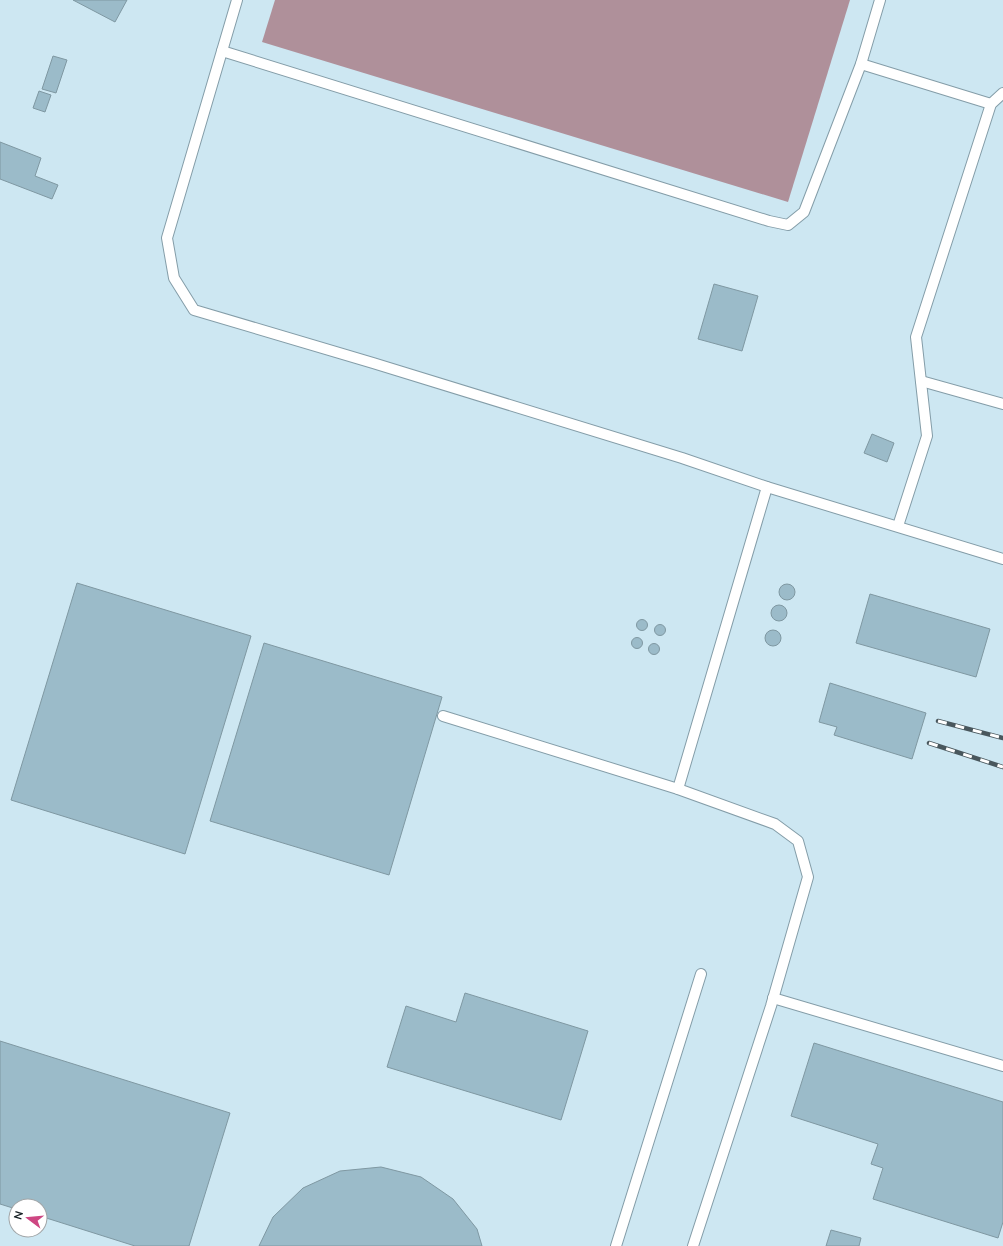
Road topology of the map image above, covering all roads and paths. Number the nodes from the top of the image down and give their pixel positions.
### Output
1 (237, 0) edge
2 (880, 0) edge
3 (222, 51) junction
4 (861, 64) junction
5 (1003, 92) edge
6 (991, 104) junction
7 (921, 381) junction
8 (1003, 404) edge
9 (767, 487) junction
10 (898, 526) junction
11 (1003, 559) edge
12 (443, 716) dead end
13 (678, 789) junction
14 (701, 974) dead end
15 (773, 998) junction
16 (1003, 1066) edge
17 (616, 1246) edge
18 (693, 1246) edge

1 - 3 lane
2 - 4 lane
3 - 4 lane
3 - 9 lane
4 - 6 lane
5 - 6 lane
6 - 7 lane
7 - 8 lane
7 - 10 lane
9 - 10 lane
9 - 13 lane
10 - 11 lane
12 - 13 lane
13 - 15 lane
14 - 17 lane
15 - 16 lane
15 - 18 lane

